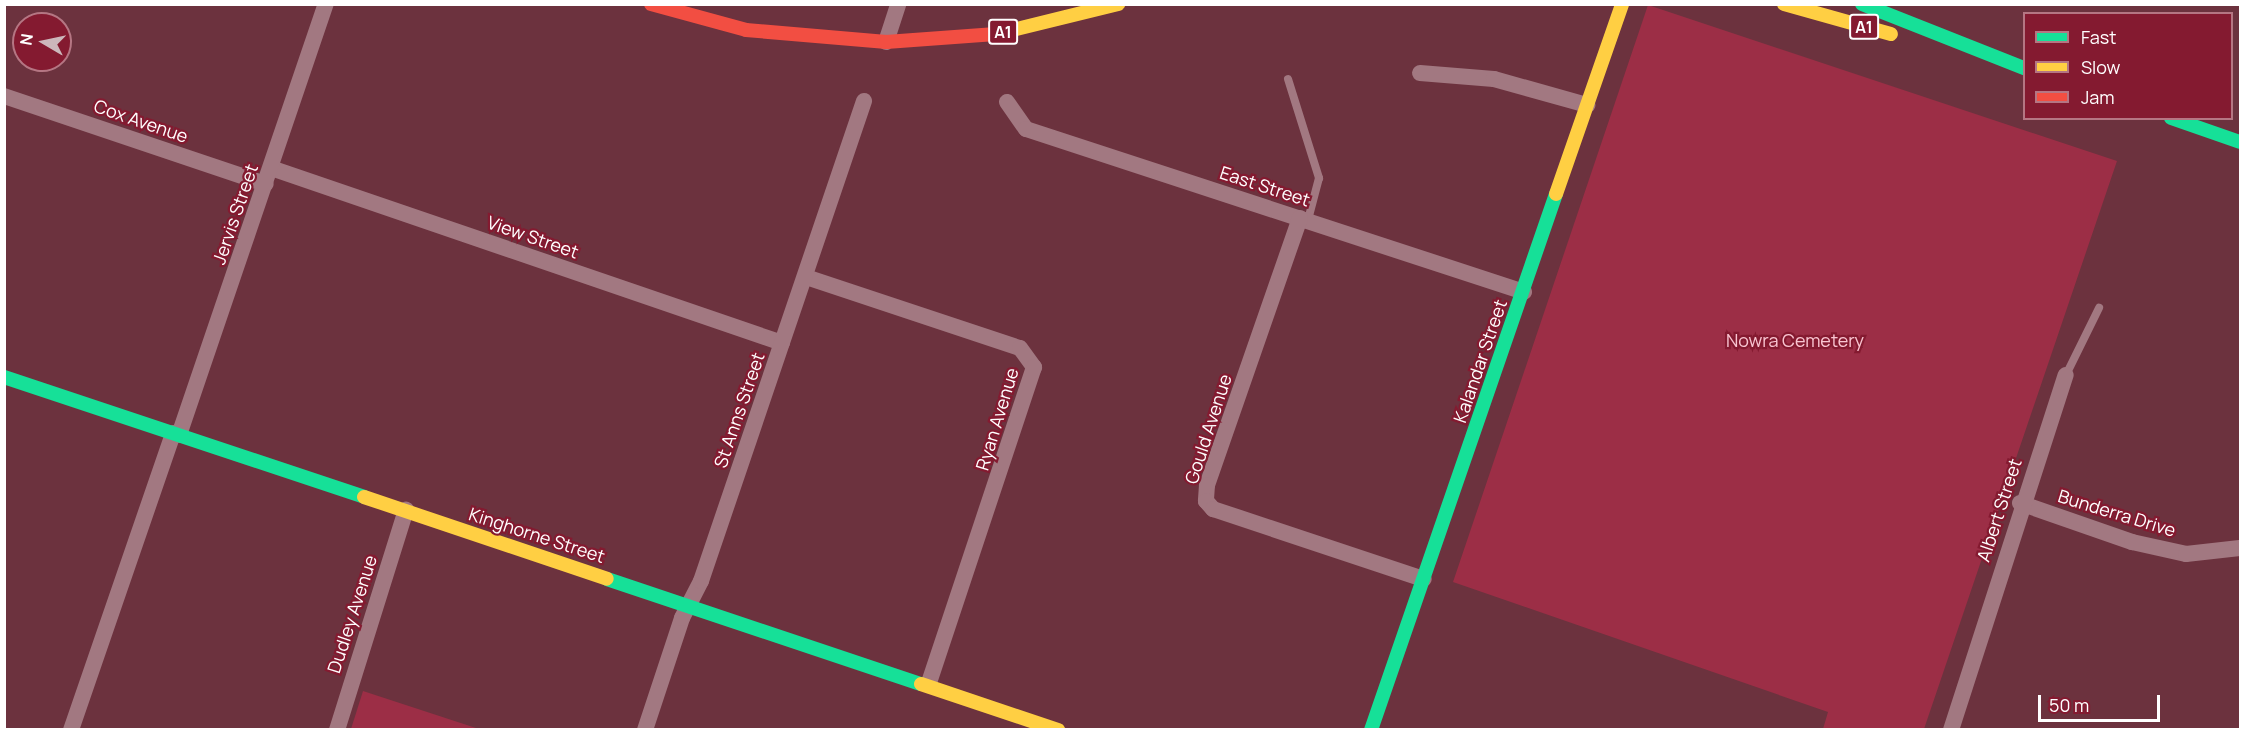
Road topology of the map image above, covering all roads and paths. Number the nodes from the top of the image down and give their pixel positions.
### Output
1 (326, 4) edge
2 (651, 4) edge
3 (898, 4) edge
4 (1118, 4) edge
5 (1622, 4) edge
6 (1784, 4) edge
7 (1862, 4) edge
8 (1945, 41) junction
9 (886, 42) junction
10 (2023, 67) edge
11 (1420, 73) dead end
12 (1288, 79) dead end
13 (4, 96) edge
14 (864, 101) dead end
15 (1007, 102) dead end
16 (1587, 105) junction
17 (2177, 120) edge
18 (2241, 142) edge
19 (268, 176) junction
20 (1304, 219) junction
21 (806, 277) junction
22 (1524, 292) junction
23 (2099, 308) dead end
24 (782, 343) junction
25 (2066, 375) joint
26 (4, 378) edge
27 (176, 434) junction
28 (2020, 503) junction
29 (406, 510) junction
30 (2241, 548) edge
31 (1424, 579) junction
32 (690, 604) junction
33 (928, 685) junction
34 (71, 729) edge
35 (337, 729) edge
36 (645, 729) edge
37 (1058, 729) edge
38 (1371, 729) edge
39 (1950, 729) edge

1 - 19 street, Jervis Street
2 - 9 main road, A1
3 - 9 street
4 - 9 main road, A1
5 - 16 main road, Kalandar Street
6 - 8 main road, A1
7 - 8 main road, A1
8 - 10 main road, A1
11 - 16 street
12 - 20 lane
13 - 19 street, Cox Avenue
14 - 21 street, St Anns Street
15 - 20 street, East Street
16 - 22 main road, Kalandar Street
17 - 18 main road
19 - 24 street, View Street
19 - 27 street, Jervis Street
20 - 22 street, East Street
20 - 31 street, Gould Avenue
21 - 24 street, St Anns Street
21 - 33 street, Ryan Avenue
22 - 31 main road, Kalandar Street
23 - 25 lane, Albert Street
24 - 32 street, St Anns Street
25 - 28 street, Albert Street
26 - 27 main road, Kinghorne Street
27 - 29 main road, Kinghorne Street
27 - 34 street, Jervis Street
28 - 30 street, Bunderra Drive
28 - 39 street, Albert Street
29 - 32 main road, Kinghorne Street
29 - 35 street, Dudley Avenue
31 - 38 main road, Kalandar Street
32 - 33 main road, Kinghorne Street
32 - 36 street, St Anns Street
33 - 37 main road, Kinghorne Street

